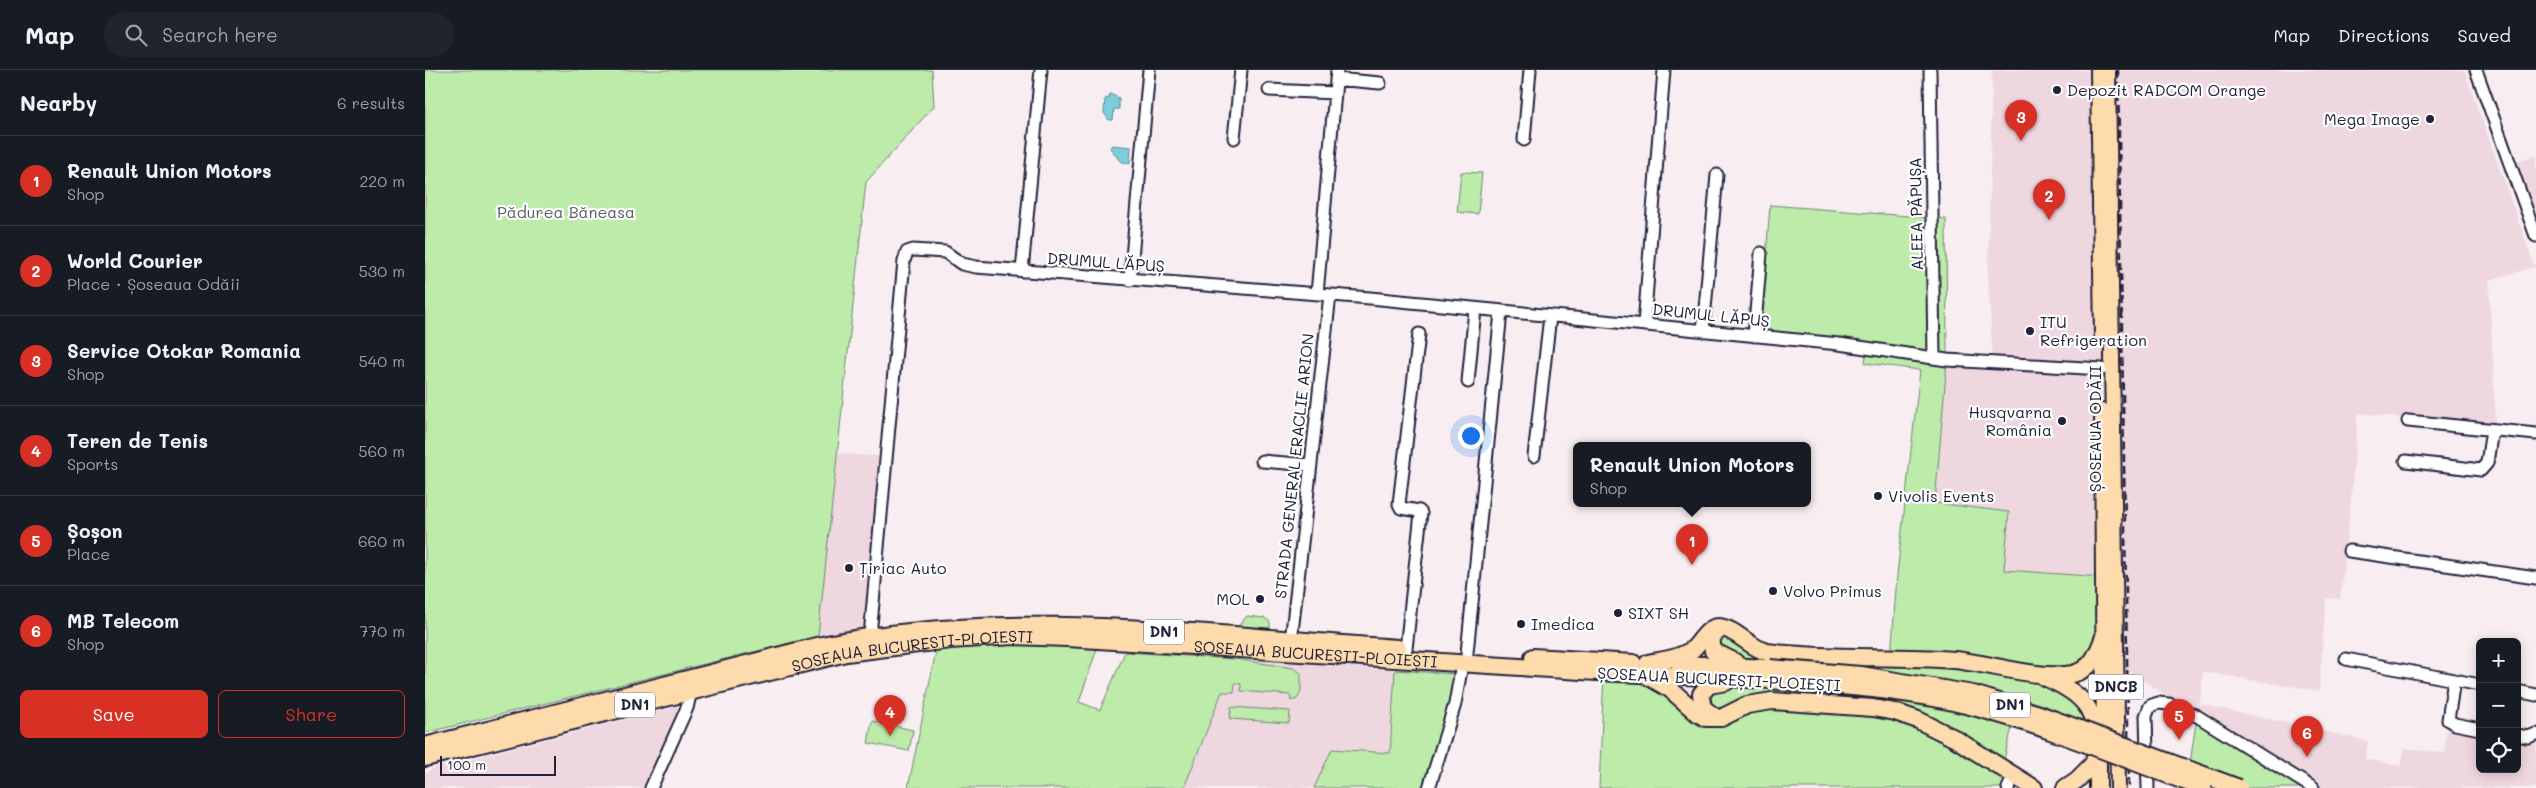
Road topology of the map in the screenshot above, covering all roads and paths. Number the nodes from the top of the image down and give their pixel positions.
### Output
1 (1041, 70) edge
2 (1149, 70) edge
3 (1241, 70) edge
4 (1530, 70) edge
5 (1664, 70) edge
6 (1930, 70) edge
7 (2098, 70) edge
8 (2108, 70) edge
9 (2476, 70) edge
10 (1337, 75) edge
11 (1380, 83) dead end
12 (1269, 90) dead end
13 (1335, 93) junction
14 (1234, 138) dead end
15 (1524, 140) dead end
16 (1717, 175) dead end
17 (2536, 236) edge
18 (1761, 253) dead end
19 (1022, 271) junction
20 (1130, 280) junction
21 (1317, 294) junction
22 (1330, 295) junction
23 (1475, 309) junction
24 (1501, 312) junction
25 (1550, 316) junction
26 (1644, 325) junction
27 (1703, 331) junction
28 (1419, 334) dead end
29 (1754, 336) junction
30 (1934, 358) junction
31 (2102, 369) junction
32 (1468, 382) dead end
33 (2408, 421) dead end
34 (2492, 430) junction
35 (2536, 434) edge
36 (1534, 456) dead end
37 (1261, 461) dead end
38 (2406, 461) dead end
39 (1311, 466) junction
40 (2349, 551) dead end
41 (2536, 578) edge
42 (1723, 628) junction
43 (870, 636) junction
44 (2103, 639) junction
45 (1291, 640) junction
46 (1406, 649) junction
47 (1464, 659) junction
48 (2346, 659) dead end
49 (1646, 669) junction
50 (1751, 673) junction
51 (2032, 673) junction
52 (1770, 674) junction
53 (2049, 674) junction
54 (2454, 680) junction
55 (2476, 684) edge
56 (691, 691) junction
57 (2521, 692) edge
58 (2536, 694) edge
59 (1721, 718) junction
60 (2476, 728) edge
61 (2536, 734) edge
62 (2521, 736) edge
63 (425, 746) edge
64 (425, 758) edge
65 (2098, 778) edge
66 (2011, 782) edge
67 (651, 788) edge
68 (1429, 788) edge
69 (2034, 788) edge
70 (2066, 788) edge
71 (2088, 788) edge
72 (2105, 788) edge
73 (2118, 788) edge
74 (2148, 788) edge
75 (2203, 788) edge
76 (2239, 788) edge
77 (2313, 788) edge

1 - 19 street
2 - 20 street
3 - 14 street
4 - 15 street
5 - 26 street
6 - 30 street, ALEEA PĂPUȘA
7 - 31 main road, ȘOSEAUA ODĂII / DNCB
8 - 73 main road, ȘOSEAUA ODĂII / DNCB
9 - 17 street
10 - 11 street
10 - 13 street
12 - 13 street
13 - 21 street
16 - 27 street
18 - 29 street
19 - 20 street, DRUMUL LĂPUȘ
19 - 43 street, DRUMUL LĂPUȘ
20 - 21 street, DRUMUL LĂPUȘ
21 - 22 street, DRUMUL LĂPUȘ
22 - 23 street, DRUMUL LĂPUȘ
22 - 39 street, STRADA GENERAL ERACLIE ARION
23 - 24 street, DRUMUL LĂPUȘ
23 - 32 street
24 - 25 street, DRUMUL LĂPUȘ
24 - 47 street
25 - 26 street, DRUMUL LĂPUȘ
25 - 36 street
26 - 27 street, DRUMUL LĂPUȘ
27 - 29 street, DRUMUL LĂPUȘ
28 - 46 street, ȘOSEAUA BUCUREȘTI-PLOIEȘTI
29 - 30 street, DRUMUL LĂPUȘ
30 - 31 street, DRUMUL LĂPUȘ
31 - 44 main road, ȘOSEAUA ODĂII / DNCB
33 - 34 street
34 - 35 street
34 - 38 street
37 - 39 street
39 - 45 street, STRADA GENERAL ERACLIE ARION
40 - 41 street
42 - 49 highway
42 - 50 highway
42 - 51 highway
43 - 45 highway, ȘOSEAUA BUCUREȘTI-PLOIEȘTI / DN1
43 - 63 highway, ȘOSEAUA BUCUREȘTI-PLOIEȘTI / DN1
44 - 53 highway
44 - 72 main road, ȘOSEAUA ODĂII / DNCB
45 - 46 highway, ȘOSEAUA BUCUREȘTI-PLOIEȘTI / DN1
46 - 47 highway, ȘOSEAUA BUCUREȘTI-PLOIEȘTI / DN1
47 - 49 highway, ȘOSEAUA BUCUREȘTI-PLOIEȘTI / DN1
47 - 56 highway, ȘOSEAUA BUCUREȘTI-PLOIEȘTI / DN1
47 - 68 street
48 - 54 street
49 - 50 highway, ȘOSEAUA BUCUREȘTI-PLOIEȘTI / DN1
49 - 59 highway
50 - 52 highway, ȘOSEAUA BUCUREȘTI-PLOIEȘTI / DN1
50 - 59 highway
51 - 53 highway
51 - 65 highway
52 - 75 highway, ȘOSEAUA BUCUREȘTI-PLOIEȘTI / DN1, bridge
52 - 76 highway, ȘOSEAUA BUCUREȘTI-PLOIEȘTI / DN1, bridge
53 - 65 highway
54 - 55 street
54 - 60 street
56 - 64 highway, ȘOSEAUA BUCUREȘTI-PLOIEȘTI / DN1
56 - 67 street
57 - 58 street
59 - 66 highway
61 - 62 street
65 - 70 highway
66 - 69 highway
70 - 71 highway
74 - 77 street

